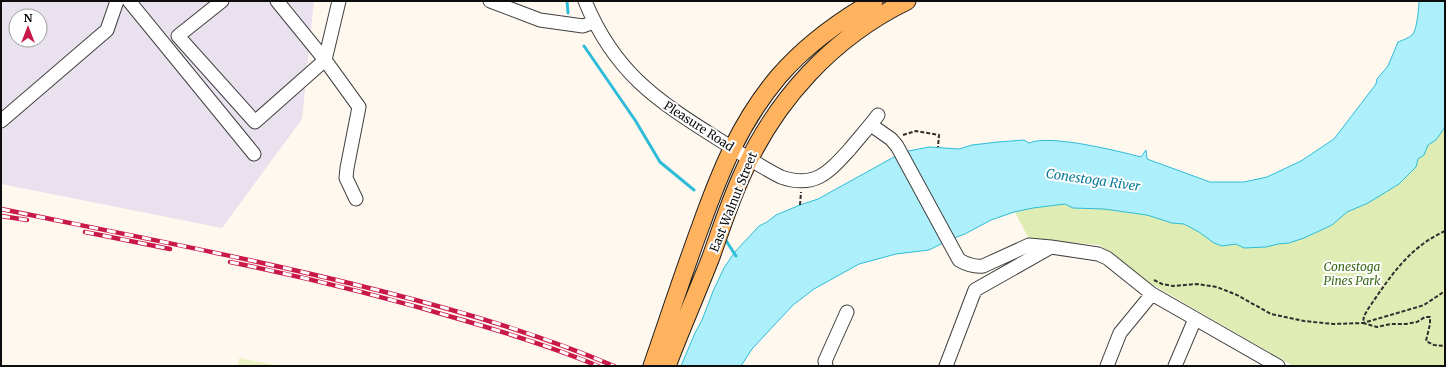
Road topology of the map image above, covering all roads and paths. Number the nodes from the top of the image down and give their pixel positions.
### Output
1 (117, 1) edge
2 (129, 1) edge
3 (222, 1) edge
4 (277, 1) edge
5 (339, 1) edge
6 (343, 1) edge
7 (490, 1) edge
8 (585, 1) edge
9 (874, 1) edge
10 (907, 1) edge
11 (594, 22) junction
12 (325, 60) junction
13 (1, 121) edge
14 (891, 139) junction
15 (938, 147) dead end
16 (732, 148) junction
17 (254, 154) dead end
18 (749, 158) junction
19 (356, 199) dead end
20 (1445, 232) edge
21 (1051, 247) junction
22 (1136, 281) junction
23 (1445, 291) edge
24 (1152, 294) junction
25 (847, 312) dead end
26 (1195, 319) junction
27 (1363, 323) junction
28 (1445, 346) edge
29 (652, 366) edge
30 (667, 366) edge
31 (826, 366) edge
32 (946, 366) edge
33 (1107, 366) edge
34 (1175, 366) edge
35 (1278, 366) edge

1 - 13 street
2 - 17 street
3 - 12 street
4 - 12 street
5 - 6 street
5 - 12 street
7 - 11 street
8 - 11 street, Pleasure Road
9 - 16 main road, East Walnut Street
10 - 18 main road, East Walnut Street
11 - 16 street, Pleasure Road
12 - 19 street
14 - 15 path
14 - 18 street, Pleasure Road
14 - 21 street
16 - 18 street, Pleasure Road
16 - 29 main road, East Walnut Street
18 - 30 main road, East Walnut Street
20 - 27 path
21 - 22 street
21 - 32 street
22 - 24 street
22 - 27 path
23 - 27 path
24 - 26 street
24 - 33 street
25 - 31 street
26 - 34 street
26 - 35 street
27 - 28 path

